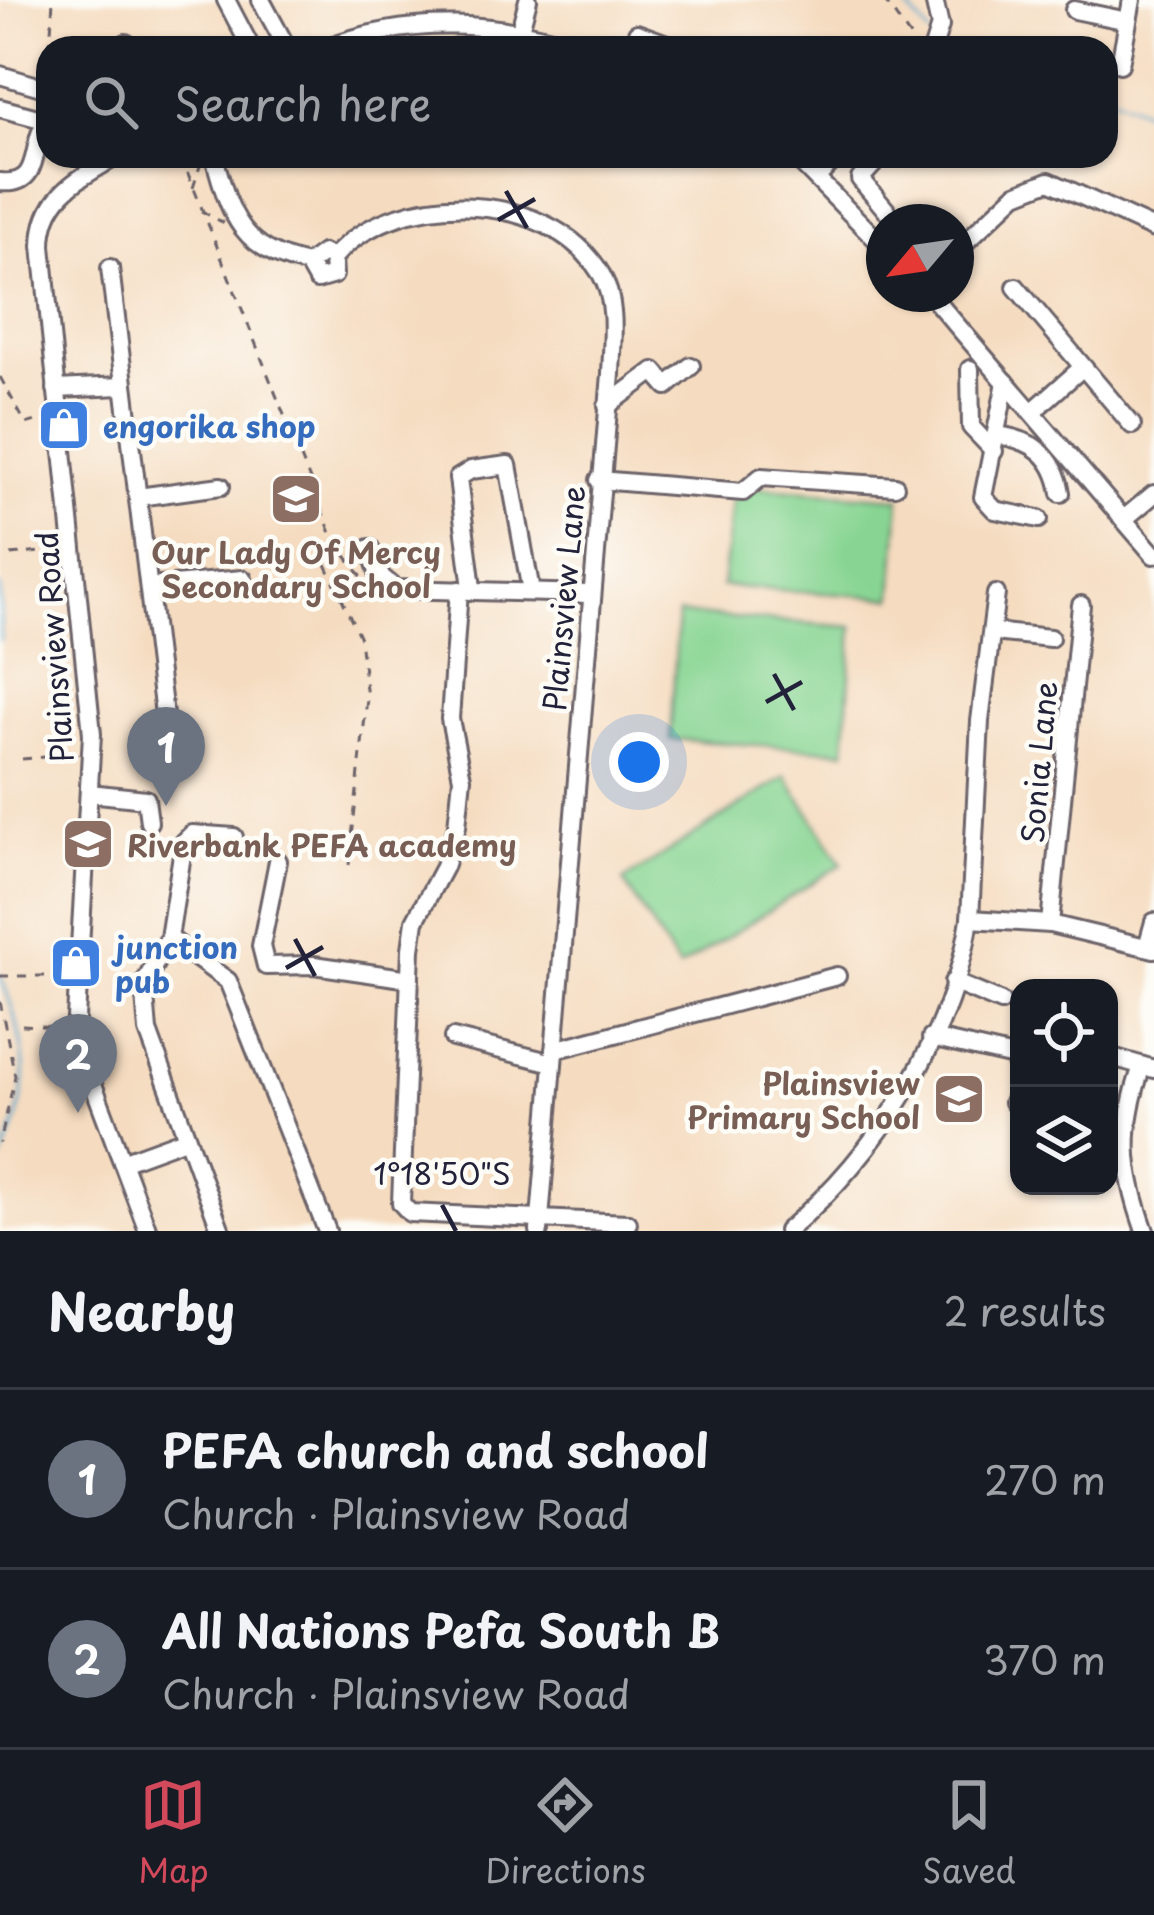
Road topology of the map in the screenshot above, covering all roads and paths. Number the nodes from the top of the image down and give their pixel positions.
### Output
1 (53, 0) edge
2 (226, 0) edge
3 (261, 0) edge
4 (528, 0) edge
5 (884, 0) edge
6 (934, 0) edge
7 (1132, 0) edge
8 (1074, 10) dead end
9 (1128, 21) junction
10 (520, 30) junction
11 (637, 33) dead end
12 (51, 36) edge
13 (245, 36) edge
14 (280, 36) edge
15 (374, 36) edge
16 (542, 36) edge
17 (645, 36) edge
18 (910, 36) edge
19 (937, 36) edge
20 (1120, 64) dead end
21 (0, 75) edge
22 (36, 86) edge
23 (0, 108) edge
24 (36, 117) edge
25 (36, 154) edge
26 (93, 168) edge
27 (185, 168) edge
28 (200, 168) edge
29 (218, 168) edge
30 (806, 168) edge
31 (826, 168) edge
32 (870, 168) edge
33 (816, 178) junction
34 (0, 182) edge
35 (193, 190) junction
36 (881, 204) edge
37 (200, 210) junction
38 (240, 226) junction
39 (866, 229) edge
40 (1154, 229) edge
41 (974, 234) edge
42 (110, 268) dead end
43 (1016, 287) dead end
44 (946, 312) edge
45 (691, 366) dead end
46 (1083, 367) junction
47 (970, 369) dead end
48 (0, 377) edge
49 (1006, 382) junction
50 (122, 386) junction
51 (56, 389) junction
52 (607, 406) junction
53 (1032, 412) junction
54 (59, 414) junction
55 (1132, 425) dead end
56 (995, 443) junction
57 (599, 480) junction
58 (221, 486) dead end
59 (895, 486) dead end
60 (1060, 493) dead end
61 (1154, 494) edge
62 (138, 496) junction
63 (1039, 519) dead end
64 (1124, 519) junction
65 (338, 546) junction
66 (74, 547) junction
67 (370, 548) dead end
68 (1154, 555) edge
69 (11, 556) dead end
70 (243, 579) dead end
71 (149, 586) junction
72 (466, 589) junction
73 (395, 590) junction
74 (531, 591) junction
75 (589, 594) junction
76 (996, 594) dead end
77 (1081, 605) dead end
78 (993, 632) junction
79 (1050, 638) dead end
80 (168, 748) dead end
81 (92, 753) junction
82 (22, 759) dead end
83 (89, 793) junction
84 (149, 822) dead end
85 (234, 837) dead end
86 (278, 861) dead end
87 (349, 865) dead end
88 (970, 920) junction
89 (1154, 922) edge
90 (1050, 923) junction
91 (169, 938) junction
92 (1151, 948) edge
93 (2, 976) edge
94 (76, 976) junction
95 (837, 976) dead end
96 (410, 979) junction
97 (953, 982) junction
98 (0, 1001) edge
99 (1001, 1002) dead end
100 (26, 1025) dead end
101 (75, 1027) junction
102 (453, 1038) dead end
103 (931, 1038) junction
104 (1010, 1056) edge
105 (554, 1057) junction
106 (1118, 1060) edge
107 (1148, 1068) edge
108 (185, 1138) junction
109 (0, 1143) edge
110 (122, 1162) junction
111 (628, 1223) dead end
112 (540, 1226) edge
113 (148, 1231) edge
114 (220, 1231) edge
115 (327, 1231) edge
116 (787, 1231) edge
117 (1145, 1231) edge

1 - 12 path
2 - 13 street
3 - 14 street
4 - 10 street
5 - 18 path
6 - 19 street
7 - 9 street
8 - 9 street
9 - 20 street
10 - 15 street
10 - 16 street
11 - 17 street
21 - 22 street
23 - 24 street
25 - 34 street
26 - 51 street, Plainsview Road
27 - 35 path
28 - 35 path
29 - 38 street
30 - 33 street
31 - 33 street
32 - 36 street
33 - 39 street
35 - 37 path
37 - 38 path
37 - 65 path
38 - 52 street, Plainsview Lane
40 - 41 street
42 - 50 street
43 - 46 street
44 - 49 street
45 - 52 street
46 - 53 street
46 - 55 street
47 - 56 street
48 - 54 path
49 - 53 street
49 - 56 street
50 - 51 street
50 - 62 street
51 - 54 street, Plainsview Road
52 - 57 street, Plainsview Lane
53 - 64 street
54 - 66 street, Plainsview Road
56 - 60 street
56 - 63 street
57 - 59 street
57 - 75 street, Plainsview Lane
58 - 62 street
61 - 64 street
62 - 71 street
64 - 68 street
65 - 73 path
65 - 87 path
66 - 69 path
66 - 81 street, Plainsview Road
67 - 73 street
70 - 71 street
71 - 80 street
72 - 73 street
72 - 74 street
72 - 74 street
72 - 96 street
74 - 75 street
75 - 105 street, Plainsview Lane
76 - 78 street
77 - 90 street, Sonia Lane
78 - 79 street
78 - 88 street
81 - 82 path
81 - 83 street, Plainsview Road
83 - 84 street
83 - 94 street, Plainsview Road
85 - 91 street
86 - 96 street
88 - 90 street
88 - 97 street
89 - 92 street
90 - 92 street
91 - 108 street
91 - 115 street
93 - 94 path
94 - 101 street, Plainsview Road
95 - 105 street
96 - 112 street
97 - 99 street
97 - 103 street
98 - 109 path
100 - 101 path
101 - 110 street, Plainsview Road
102 - 105 street
103 - 104 street
103 - 116 street
105 - 112 street, Plainsview Lane
106 - 107 street
107 - 117 street
108 - 110 street
108 - 114 street
110 - 113 street, Plainsview Road
111 - 112 street

